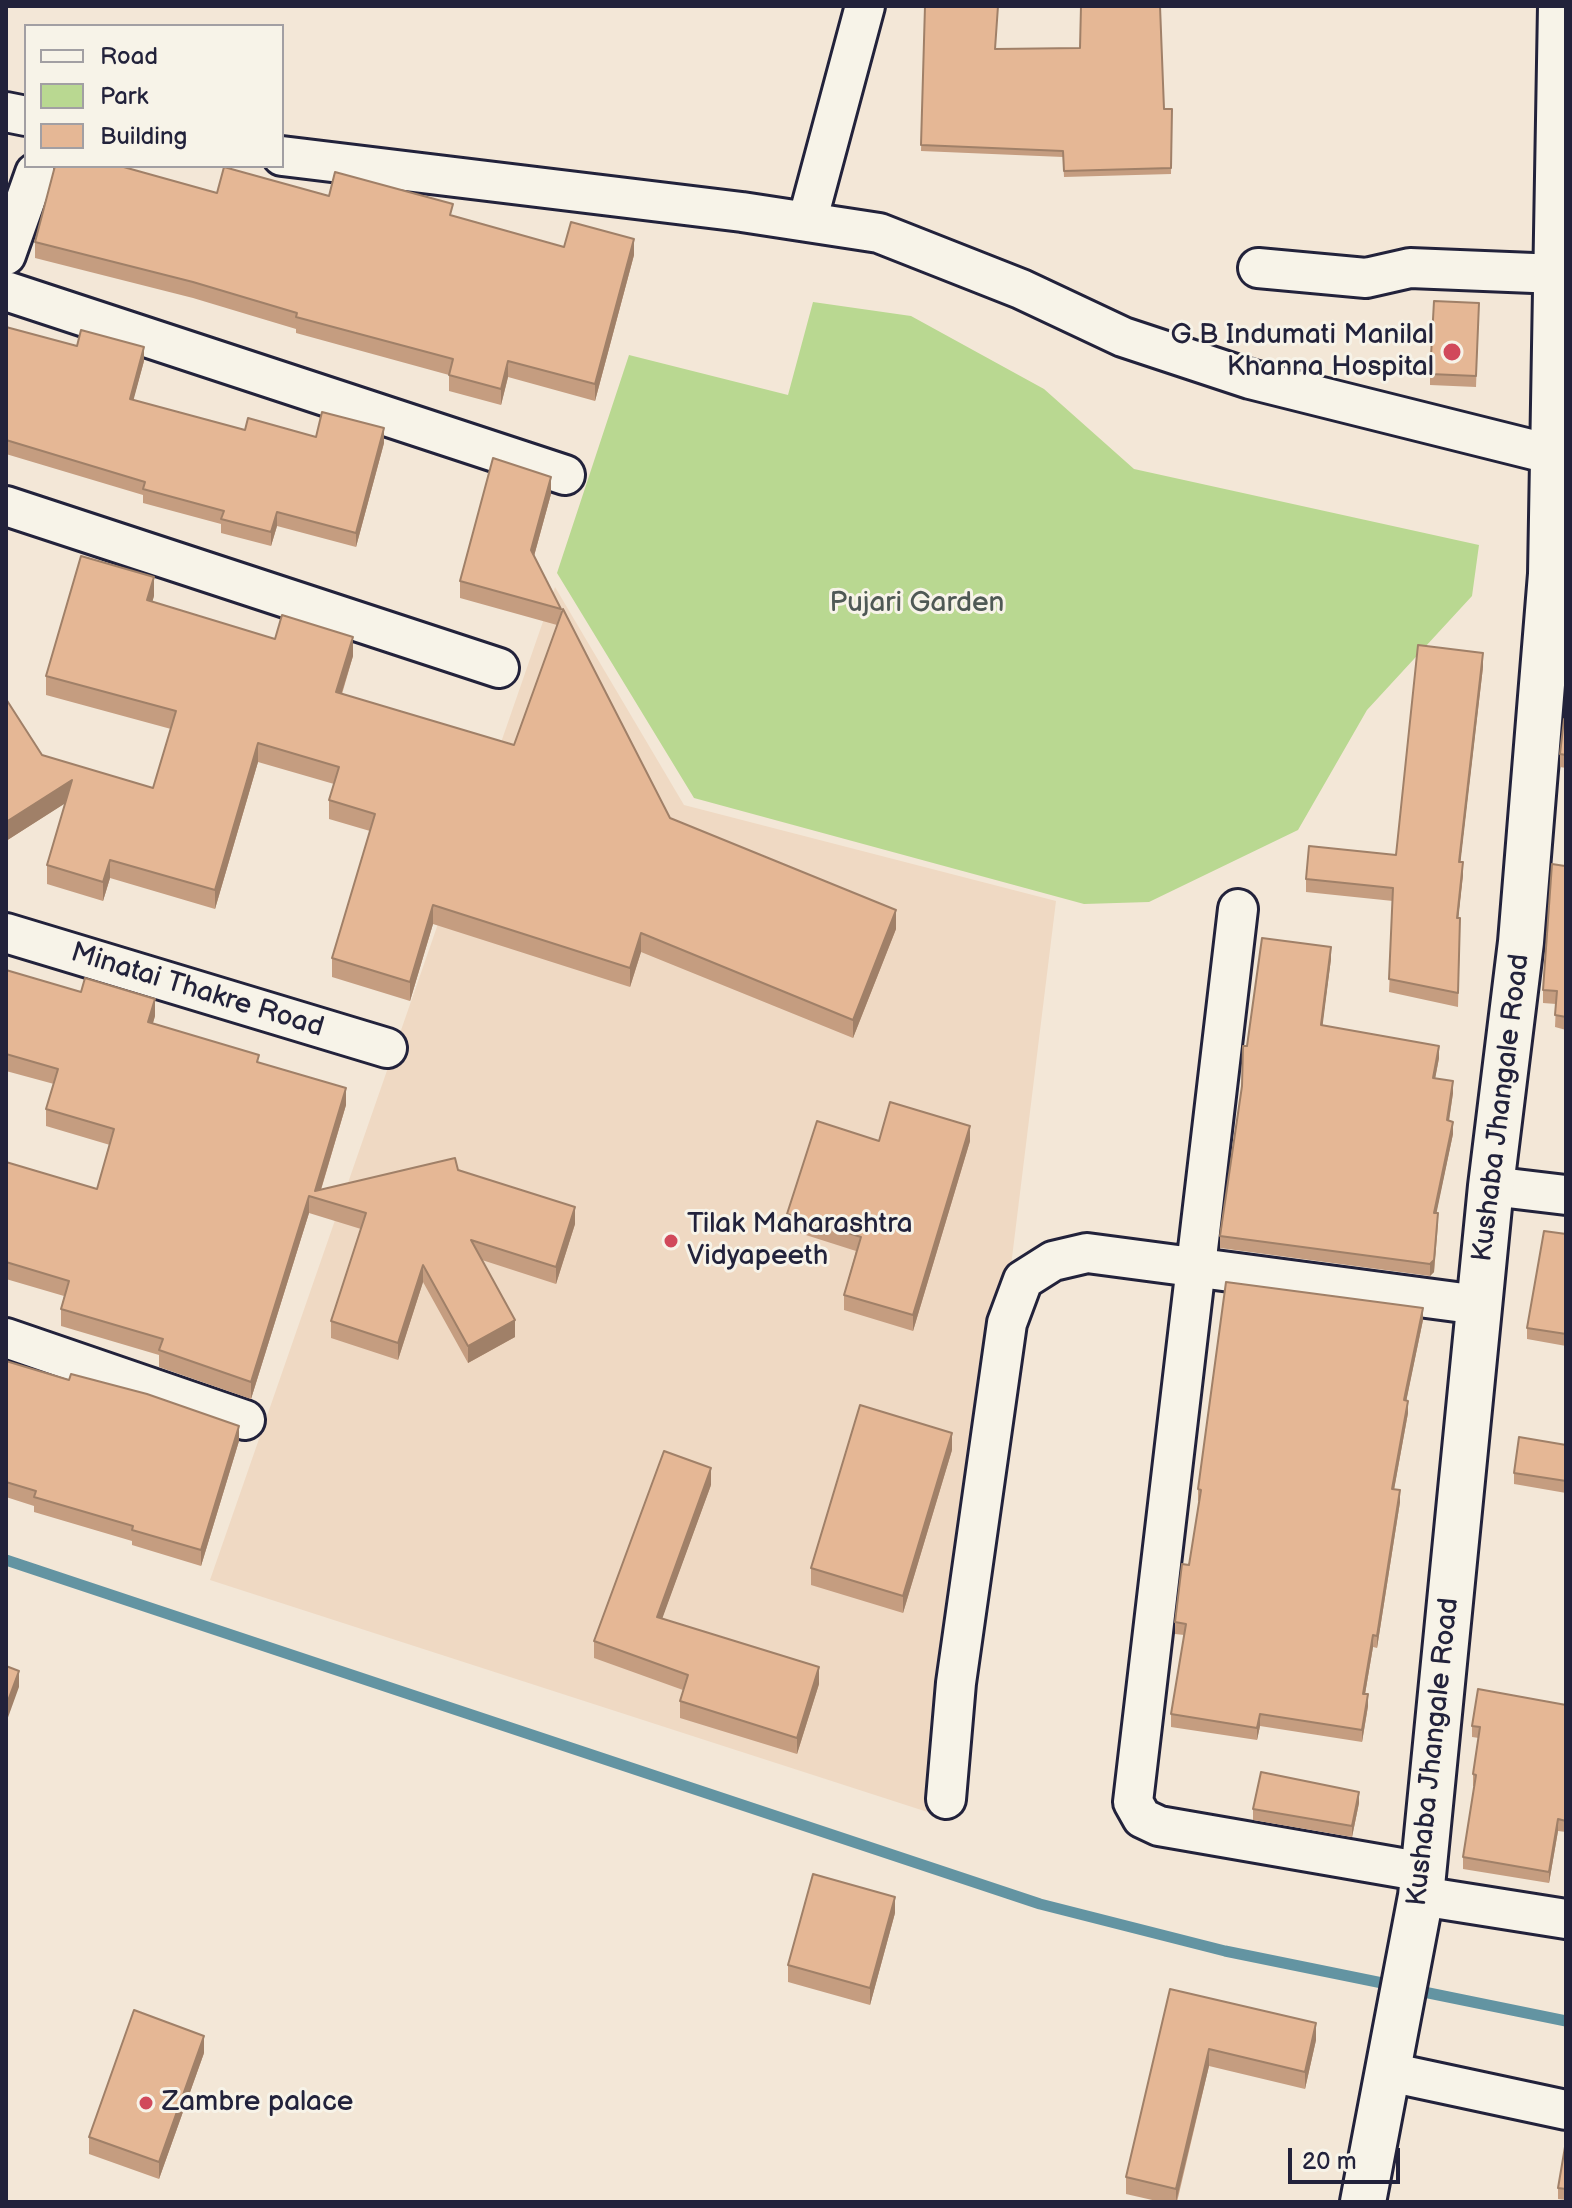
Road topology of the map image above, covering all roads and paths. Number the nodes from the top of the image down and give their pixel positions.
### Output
1 (865, 6) edge
2 (1561, 6) edge
3 (284, 156) edge
4 (35, 173) dead end
5 (807, 222) junction
6 (6, 255) edge
7 (1258, 268) dead end
8 (1558, 274) junction
9 (6, 291) edge
10 (1561, 457) edge
11 (565, 475) dead end
12 (6, 506) edge
13 (499, 668) dead end
14 (1238, 909) dead end
15 (6, 933) edge
16 (387, 1048) dead end
17 (1491, 1186) junction
18 (1566, 1195) edge
19 (1197, 1266) junction
20 (1479, 1305) junction
21 (6, 1338) edge
22 (245, 1420) dead end
23 (946, 1799) dead end
24 (1420, 1898) junction
25 (1566, 1919) edge
26 (1392, 2055) junction
27 (1566, 2110) edge
28 (1363, 2202) edge

1 - 5 street
2 - 8 street, Kushaba Jhangale Road
3 - 5 street
4 - 6 street
5 - 10 street
7 - 8 street
8 - 10 street, Kushaba Jhangale Road
9 - 11 street
10 - 17 street, Kushaba Jhangale Road
12 - 13 street
14 - 19 street
15 - 16 street, Minatai Thakre Road
17 - 18 street
17 - 20 street, Kushaba Jhangale Road
19 - 20 street
19 - 23 street
19 - 24 street
20 - 24 street, Kushaba Jhangale Road
21 - 22 street
24 - 25 street
24 - 26 street, Kushaba Jhangale Road
26 - 27 street
26 - 28 street, Kushaba Jhangale Road

